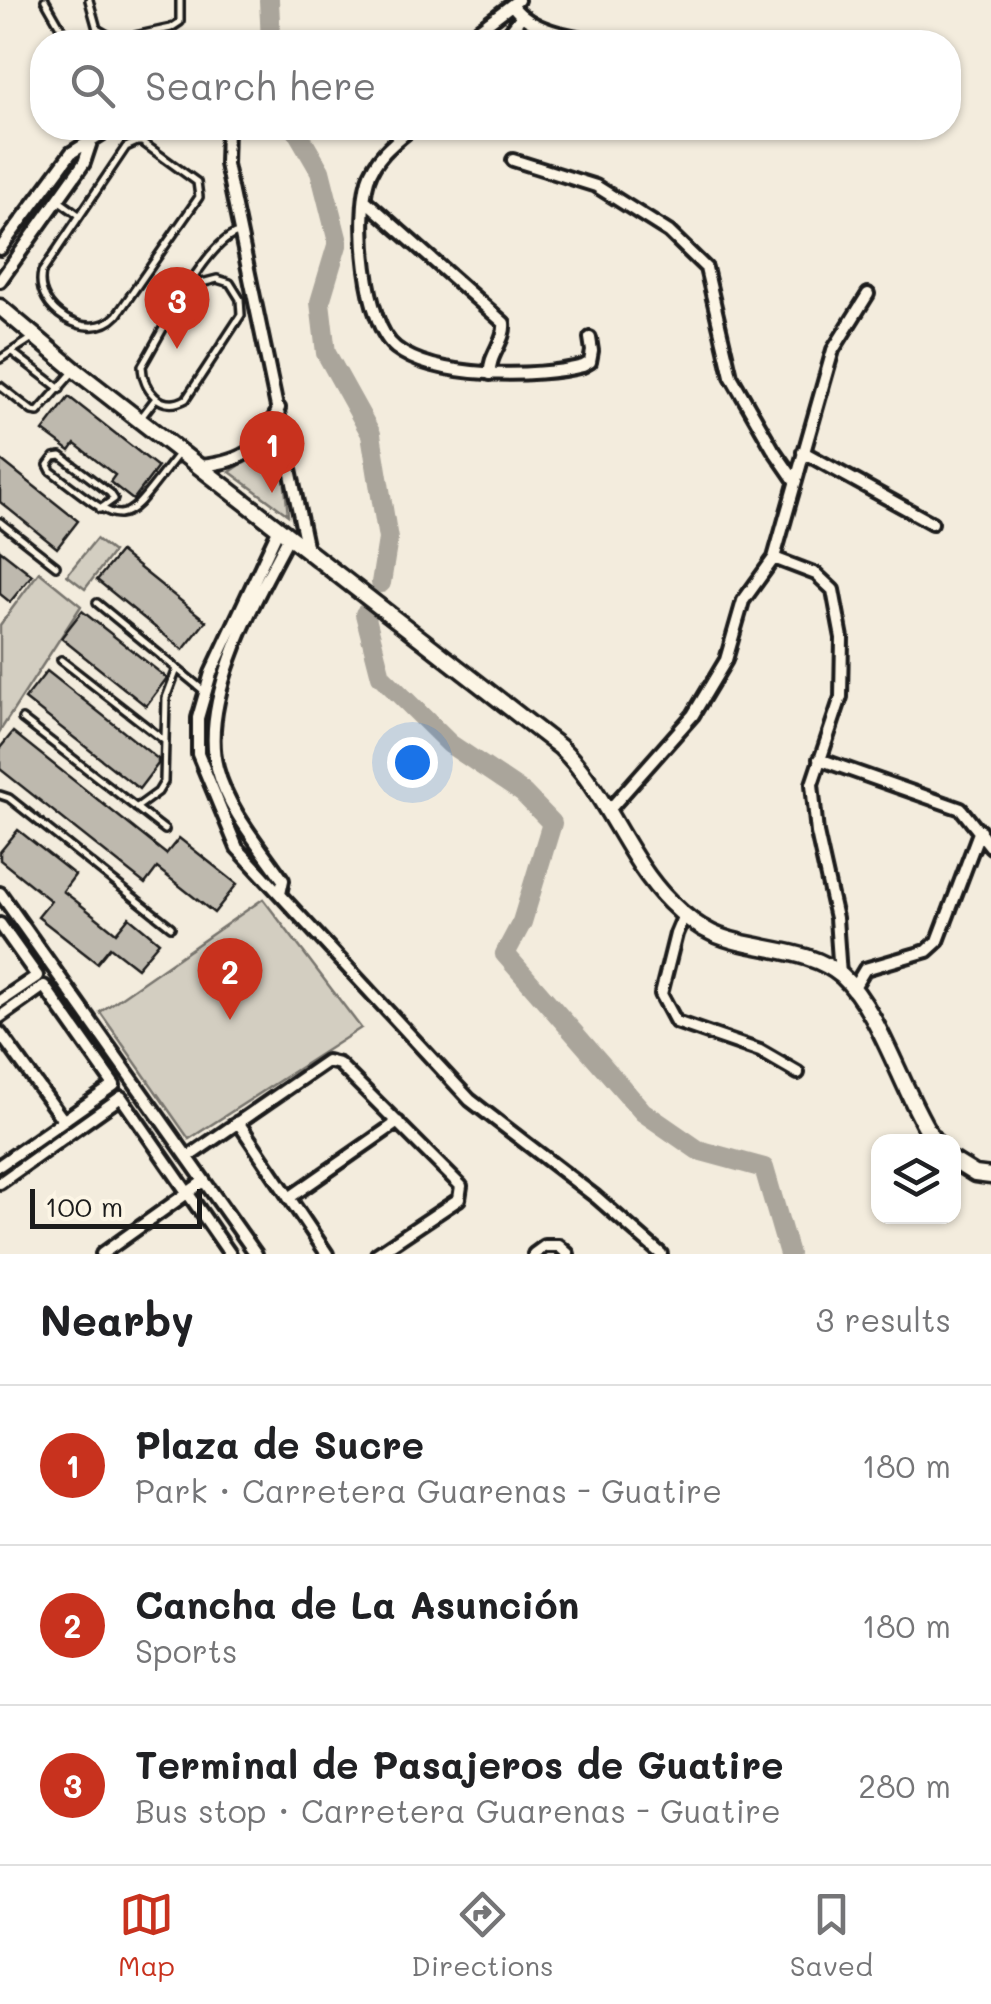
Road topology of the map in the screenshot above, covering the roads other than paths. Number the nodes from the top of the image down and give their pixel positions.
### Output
1 (45, 0) edge
2 (90, 0) edge
3 (180, 0) edge
4 (515, 3) edge
5 (521, 17) junction
6 (61, 30) edge
7 (98, 30) edge
8 (163, 30) edge
9 (474, 30) edge
10 (511, 30) edge
11 (554, 30) edge
12 (90, 140) edge
13 (92, 140) edge
14 (227, 140) edge
15 (400, 140) edge
16 (513, 160) dead end
17 (58, 200) junction
18 (366, 200) junction
19 (79, 215) junction
20 (241, 232) junction
21 (0, 249) edge
22 (0, 281) edge
23 (190, 286) junction
24 (254, 287) junction
25 (235, 289) junction
26 (868, 294) dead end
27 (0, 307) edge
28 (35, 336) junction
29 (590, 338) dead end
30 (12, 352) junction
31 (0, 359) edge
32 (75, 370) junction
33 (490, 374) junction
34 (0, 386) edge
35 (60, 389) junction
36 (156, 398) junction
37 (280, 407) junction
38 (140, 419) junction
39 (180, 450) junction
40 (804, 452) junction
41 (200, 466) junction
42 (795, 481) junction
43 (100, 509) junction
44 (0, 522) edge
45 (932, 523) dead end
46 (284, 532) junction
47 (314, 554) junction
48 (774, 558) junction
49 (56, 566) dead end
50 (96, 603) dead end
51 (60, 660) dead end
52 (177, 669) junction
53 (206, 692) junction
54 (22, 719) dead end
55 (165, 740) junction
56 (819, 759) junction
57 (0, 794) edge
58 (136, 808) junction
59 (609, 810) junction
60 (165, 830) dead end
61 (980, 830) junction
62 (991, 846) edge
63 (0, 893) edge
64 (280, 894) junction
65 (684, 915) junction
66 (0, 924) edge
67 (171, 926) dead end
68 (840, 975) junction
69 (853, 989) junction
70 (0, 1001) edge
71 (0, 1017) edge
72 (88, 1018) junction
73 (74, 1028) junction
74 (98, 1032) junction
75 (0, 1033) edge
76 (84, 1042) junction
77 (798, 1073) dead end
78 (62, 1120) junction
79 (238, 1122) junction
80 (398, 1122) junction
81 (932, 1134) edge
82 (0, 1148) edge
83 (188, 1157) junction
84 (4, 1162) edge
85 (961, 1166) edge
86 (991, 1176) edge
87 (204, 1181) junction
88 (0, 1183) edge
89 (189, 1192) junction
90 (289, 1198) junction
91 (102, 1254) edge
92 (230, 1254) edge
93 (256, 1254) edge
94 (327, 1254) edge
95 (377, 1254) edge
96 (534, 1254) edge
97 (568, 1254) edge
98 (661, 1254) edge

1 - 6 lane
2 - 7 lane
3 - 8 lane
4 - 5 street
4 - 9 street
5 - 10 street
5 - 11 street
12 - 21 street
13 - 17 street
14 - 20 street
15 - 18 street
16 - 42 street
17 - 19 lane
17 - 22 street
18 - 33 street
18 - 33 street
19 - 19 lane
20 - 23 lane
20 - 24 street
23 - 25 lane
23 - 36 lane
24 - 25 lane
24 - 37 street
25 - 36 lane
26 - 40 street
27 - 28 main road
28 - 30 lane
28 - 32 main road
29 - 33 street
30 - 31 lane
30 - 35 lane
32 - 35 lane
32 - 38 main road
34 - 35 lane
36 - 38 lane
37 - 41 street
37 - 47 street
38 - 39 main road
39 - 41 main road
39 - 43 lane
40 - 42 street
40 - 45 street
41 - 46 main road
42 - 48 street
43 - 43 lane
44 - 49 lane
46 - 47 main road
46 - 53 street
46 - 64 street
47 - 59 main road
48 - 56 street
48 - 59 street
50 - 52 lane
51 - 55 lane
52 - 53 lane
52 - 55 lane
53 - 64 street
54 - 58 lane
55 - 58 lane
56 - 61 street
56 - 68 street
57 - 67 lane
58 - 60 lane
59 - 65 main road
61 - 62 street
61 - 69 street
63 - 72 street
64 - 98 street
65 - 68 main road
65 - 77 street
66 - 70 street
68 - 69 main road
69 - 81 main road
71 - 73 street
72 - 73 street
72 - 74 street
73 - 76 street
74 - 76 street
74 - 83 street
75 - 78 street
76 - 78 street
78 - 84 street
79 - 80 street
79 - 83 street
79 - 90 street
80 - 90 street
80 - 95 street
82 - 84 street
83 - 87 street
85 - 86 main road
87 - 89 street
87 - 93 street
88 - 89 street
89 - 91 street
89 - 92 street
90 - 94 street
96 - 97 street

